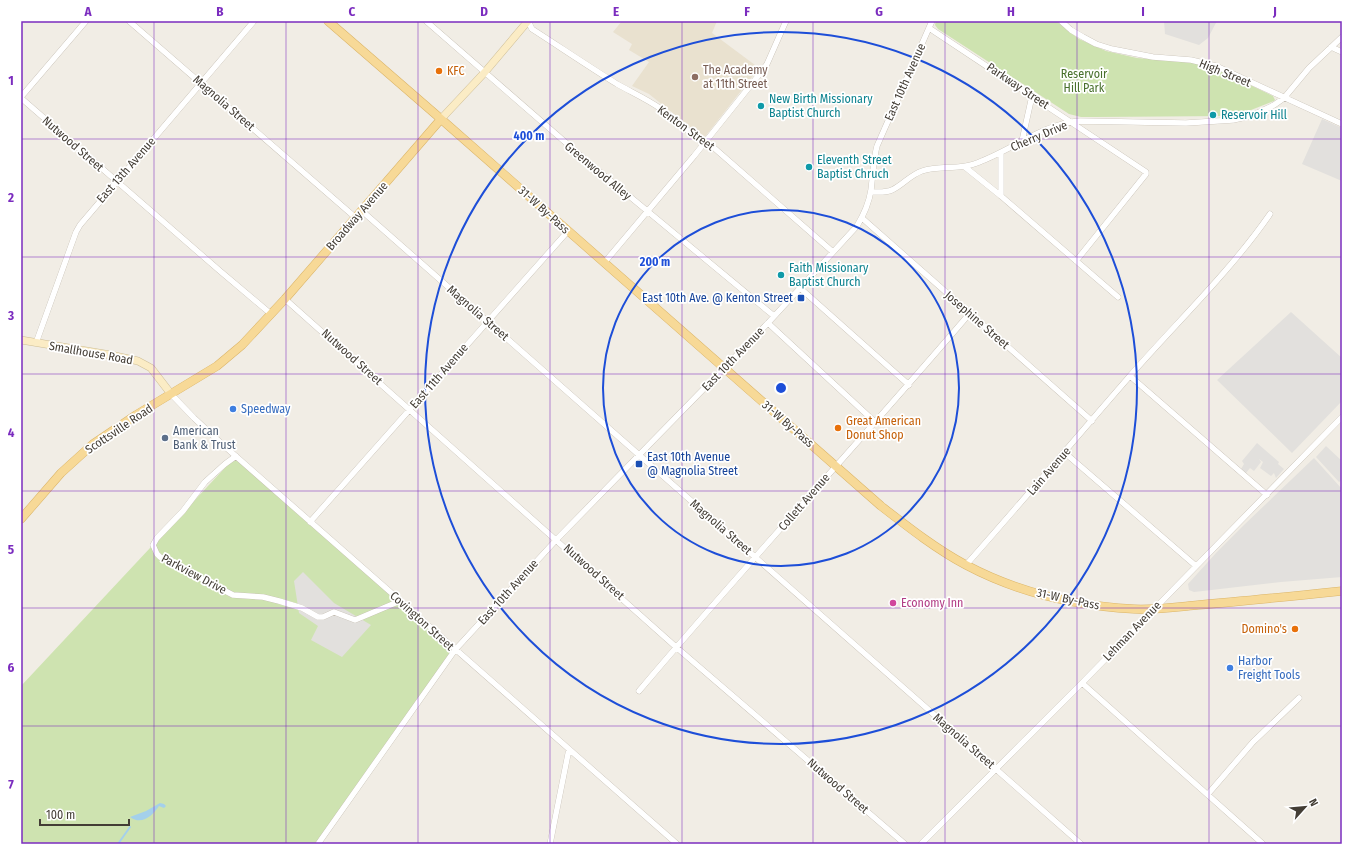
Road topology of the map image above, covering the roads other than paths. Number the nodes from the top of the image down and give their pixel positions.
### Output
1 (86, 21) edge
2 (129, 21) edge
3 (254, 21) edge
4 (328, 21) edge
5 (426, 21) edge
6 (528, 21) edge
7 (786, 21) edge
8 (932, 21) edge
9 (1061, 21) edge
10 (929, 28) junction
11 (1342, 37) edge
12 (1331, 47) junction
13 (1342, 52) edge
14 (485, 72) junction
15 (201, 82) junction
16 (1032, 96) junction
17 (21, 97) edge
18 (1284, 98) junction
19 (441, 119) junction
20 (1070, 122) junction
21 (1342, 124) edge
22 (1022, 141) junction
23 (704, 143) junction
24 (1001, 153) junction
25 (965, 167) junction
26 (117, 182) junction
27 (871, 192) junction
28 (1001, 196) junction
29 (362, 211) junction
30 (648, 212) junction
31 (1270, 214) dead end
32 (356, 218) junction
33 (862, 218) junction
34 (568, 231) junction
35 (833, 252) junction
36 (1076, 261) junction
37 (604, 263) junction
38 (800, 288) junction
39 (1118, 297) dead end
40 (285, 299) junction
41 (970, 313) junction
42 (271, 314) junction
43 (774, 316) junction
44 (487, 321) junction
45 (768, 323) junction
46 (21, 340) edge
47 (36, 343) junction
48 (724, 368) junction
49 (1130, 376) junction
50 (909, 385) junction
51 (171, 394) junction
52 (410, 409) junction
53 (1342, 417) edge
54 (1092, 421) junction
55 (875, 422) junction
56 (1065, 453) junction
57 (638, 455) junction
58 (236, 456) junction
59 (836, 466) junction
60 (1267, 495) junction
61 (21, 519) edge
62 (310, 522) junction
63 (557, 539) junction
64 (756, 557) junction
65 (966, 565) junction
66 (1196, 566) junction
67 (1342, 591) edge
68 (400, 601) junction
69 (1154, 608) junction
70 (676, 647) junction
71 (456, 650) junction
72 (1082, 683) junction
73 (639, 691) dead end
74 (1299, 698) dead end
75 (569, 749) junction
76 (995, 768) junction
77 (1208, 794) junction
78 (318, 844) edge
79 (550, 844) edge
80 (677, 844) edge
81 (905, 844) edge
82 (921, 844) edge
83 (1080, 844) edge
84 (1263, 844) edge

1 - 17 street
2 - 15 street, Magnolia Street
3 - 15 street, East 13th Avenue
4 - 19 main road, 31-W By-Pass
5 - 14 street, Greenwood Alley
6 - 14 street, Broadway Avenue
6 - 23 street, Kenton Street
7 - 23 street
8 - 10 street, East 10th Avenue
9 - 18 street, High Street
10 - 16 street, Parkway Street
10 - 27 street, East 10th Avenue
11 - 12 street, Cherry Drive
12 - 13 street
12 - 18 street, Cherry Drive
14 - 19 street, Broadway Avenue
14 - 30 street, Greenwood Alley
15 - 26 street, East 13th Avenue
15 - 32 street, Magnolia Street
16 - 20 street, Parkway Street
16 - 22 street
17 - 26 street, Nutwood Street
18 - 20 street, Cherry Drive
18 - 21 street, High Street
19 - 29 main road, Broadway Avenue
19 - 34 main road, 31-W By-Pass
20 - 22 street, Cherry Drive
20 - 36 street, Parkway Street
22 - 24 street, Cherry Drive
23 - 30 street
23 - 35 street, Kenton Street
24 - 25 street, Cherry Drive
24 - 28 street
25 - 27 street, Cherry Drive
25 - 28 street
26 - 42 street, Nutwood Street
26 - 47 street, East 13th Avenue
27 - 33 street, East 10th Avenue
28 - 36 street
29 - 32 main road, Broadway Avenue
29 - 44 street, Magnolia Street
30 - 37 street
30 - 43 street, Greenwood Alley
31 - 49 street, Lain Avenue
32 - 40 main road, Broadway Avenue
33 - 35 street, East 10th Avenue
33 - 41 street, Josephine Street
34 - 37 main road, 31-W By-Pass
34 - 44 street, East 11th Avenue
35 - 38 street, East 10th Avenue
36 - 39 street
37 - 48 main road, 31-W By-Pass
38 - 43 street, East 10th Avenue
38 - 50 street
40 - 42 main road, Broadway Avenue
40 - 52 street, Nutwood Street
41 - 50 street, Collett Avenue
41 - 54 street, Josephine Street
42 - 51 main road, Broadway Avenue
43 - 45 street, East 10th Avenue
44 - 52 street, East 11th Avenue
44 - 57 street, Magnolia Street
45 - 48 street, East 10th Avenue
45 - 55 street
46 - 47 street, Smallhouse Road
47 - 51 street, Smallhouse Road
48 - 57 street, East 10th Avenue
48 - 59 main road, 31-W By-Pass
49 - 54 street, Lain Avenue
49 - 60 street
50 - 55 street, Collett Avenue
51 - 58 street, Covington Street
51 - 61 main road, Scottsville Road
52 - 62 street, East 11th Avenue
52 - 63 street, Nutwood Street
53 - 60 street, Lehman Avenue
54 - 56 street, Lain Avenue
55 - 59 street, Collett Avenue
56 - 65 street, Lain Avenue
56 - 66 street
57 - 63 street, East 10th Avenue
57 - 64 street, Magnolia Street
58 - 62 street, Covington Street
58 - 68 street, Parkview Drive
59 - 64 street, Collett Avenue
59 - 65 main road, 31-W By-Pass
60 - 66 street, Lehman Avenue
62 - 68 street, Covington Street
63 - 70 street, Nutwood Street
63 - 71 street, East 10th Avenue
64 - 70 street, Collett Avenue
64 - 76 street, Magnolia Street
65 - 69 main road, 31-W By-Pass
66 - 69 street, Lehman Avenue
67 - 69 main road, 31-W By-Pass
68 - 71 street, Covington Street
69 - 72 street, Lehman Avenue
70 - 73 street, Collett Avenue
70 - 81 street, Nutwood Street
71 - 75 street, Covington Street
71 - 78 street, East 10th Avenue
72 - 76 street, Lehman Avenue
72 - 77 street
74 - 77 street
75 - 79 street
75 - 80 street, Covington Street
76 - 82 street, Lehman Avenue
76 - 83 street, Magnolia Street
77 - 84 street

